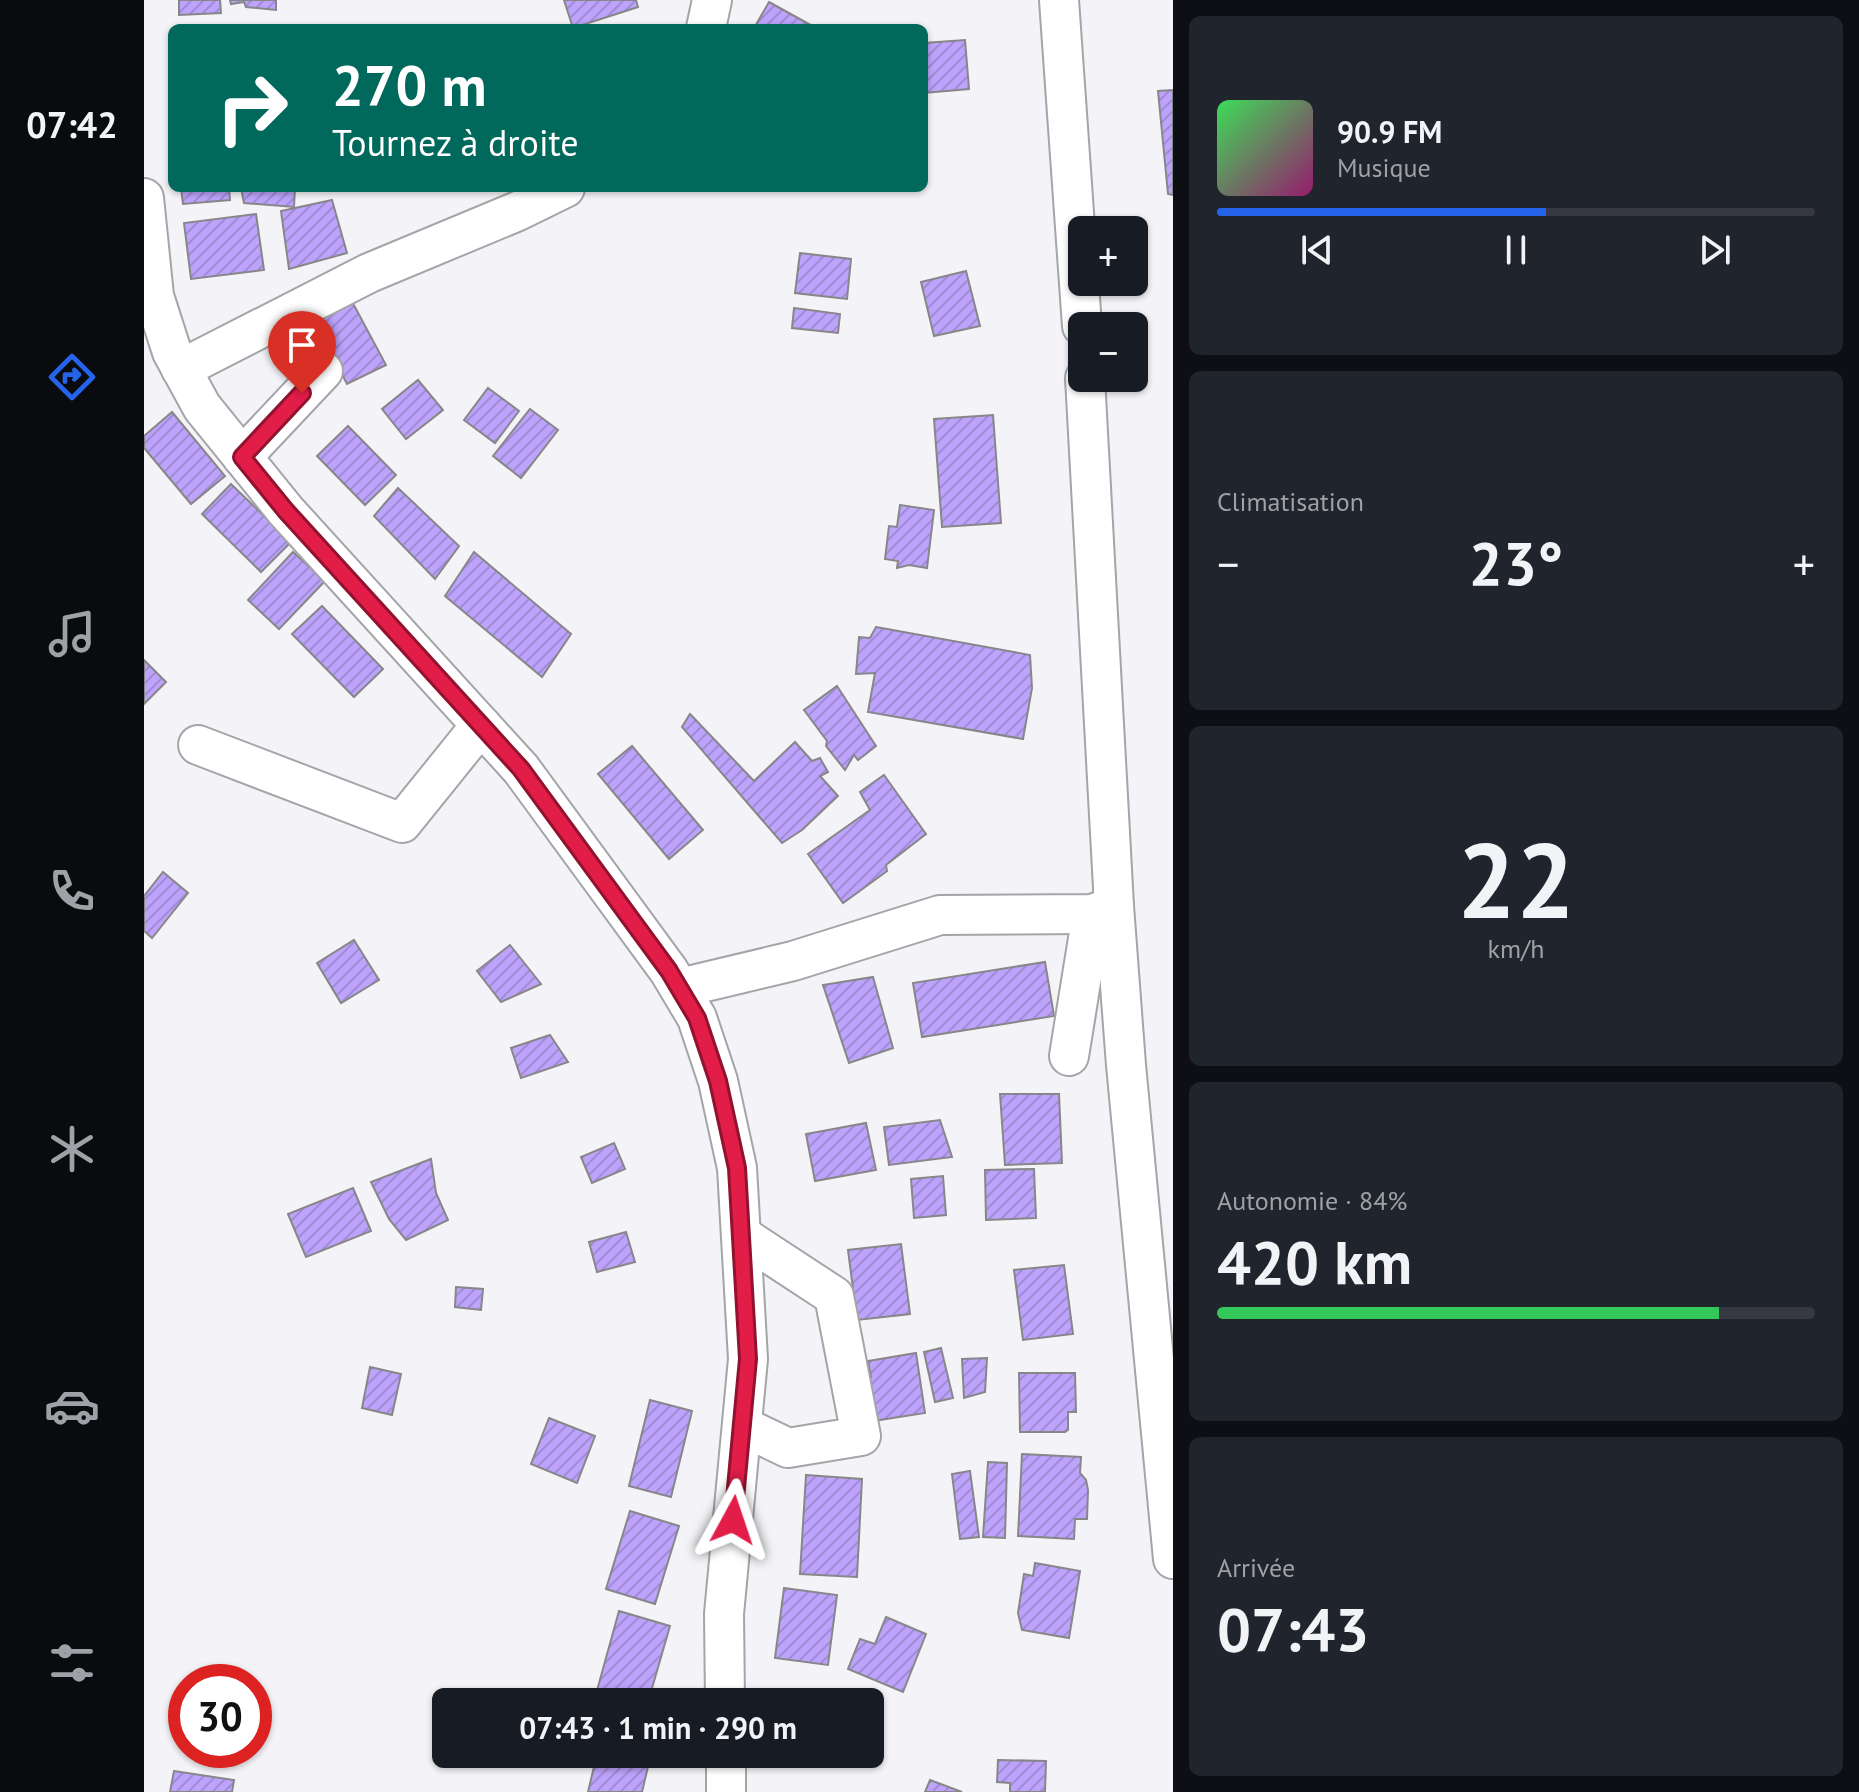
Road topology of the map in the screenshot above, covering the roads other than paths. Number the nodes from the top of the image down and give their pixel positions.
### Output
1 (712, 0) edge
2 (1059, 0) edge
3 (707, 24) edge
4 (557, 192) edge
5 (144, 198) edge
6 (147, 266) edge
7 (1081, 312) edge
8 (181, 369) junction
9 (323, 371) dead end
10 (1085, 392) edge
11 (242, 457) junction
12 (481, 725) junction
13 (198, 745) dead end
14 (1103, 910) junction
15 (680, 988) junction
16 (1069, 1056) dead end
17 (741, 1235) junction
18 (742, 1426) junction
19 (1173, 1559) edge
20 (725, 1688) edge
21 (726, 1768) edge
22 (726, 1792) edge

1 - 3 street
2 - 7 street
4 - 8 street
5 - 6 street
6 - 8 street
8 - 11 street
9 - 11 street
10 - 14 street
11 - 12 street
12 - 13 street
12 - 15 street
14 - 15 street
14 - 16 street
14 - 19 street
15 - 17 street
17 - 18 street
17 - 18 street
18 - 20 street
21 - 22 street

